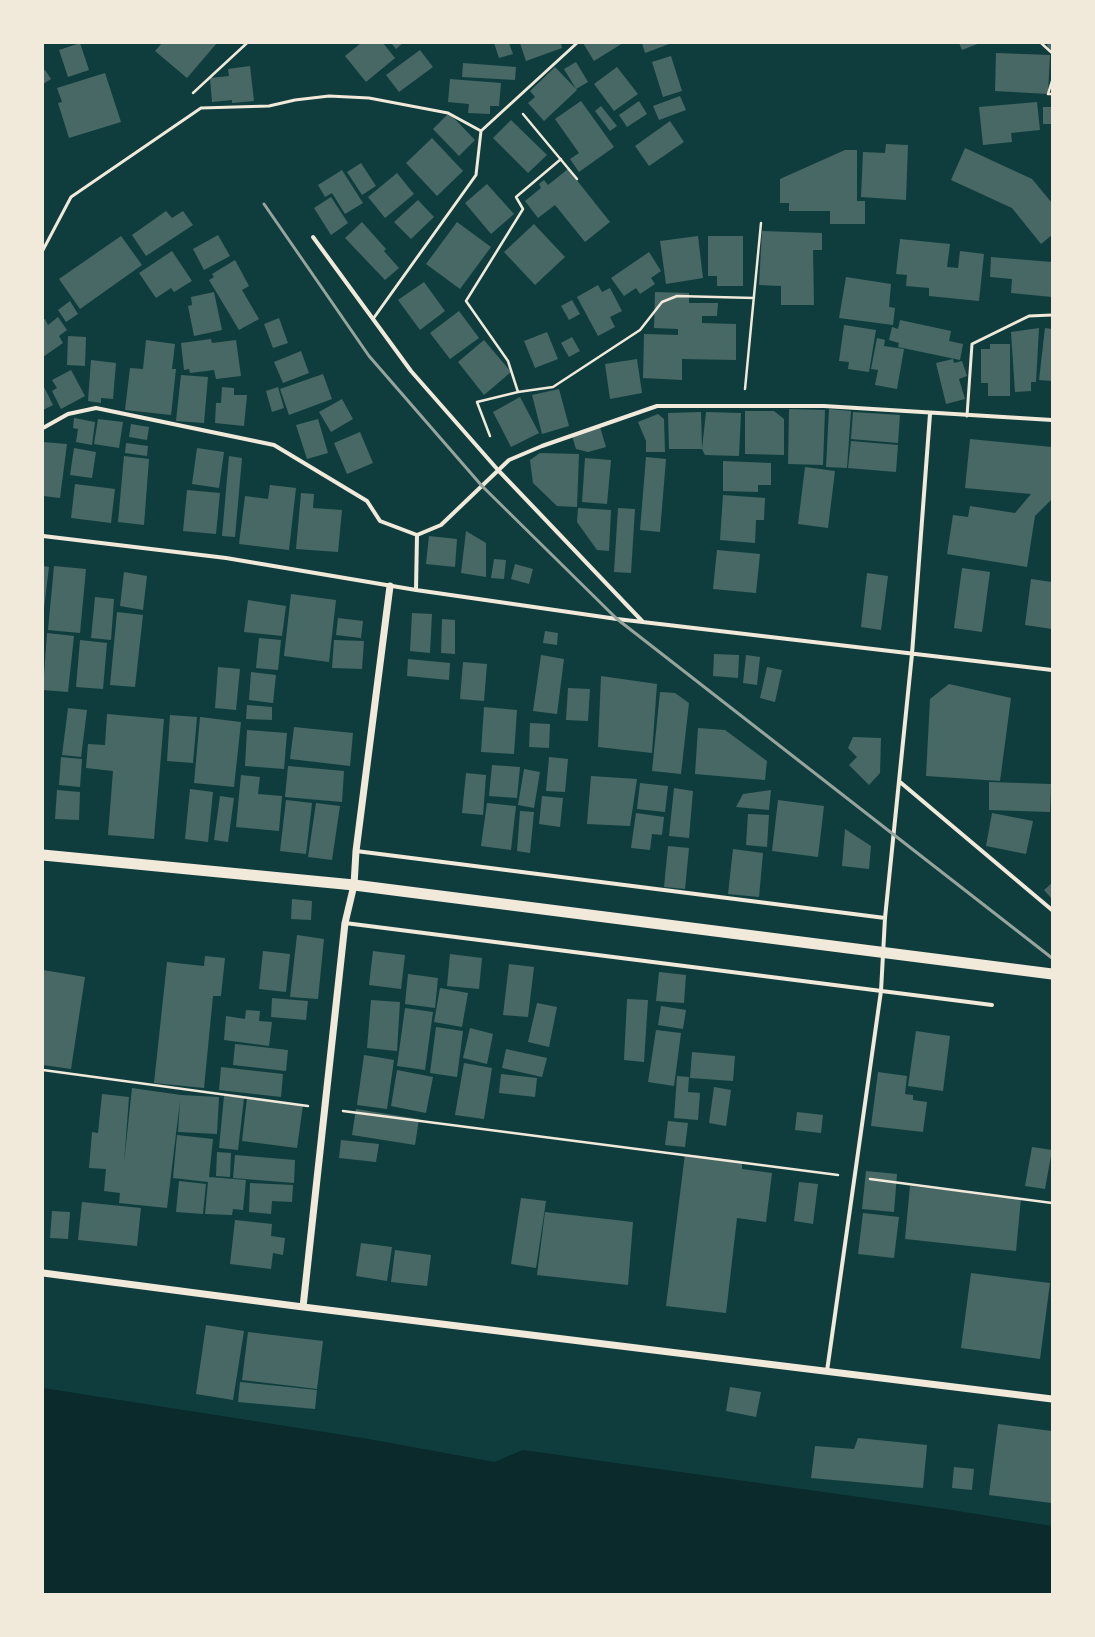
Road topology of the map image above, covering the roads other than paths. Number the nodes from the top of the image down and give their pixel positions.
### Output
1 (577, 43) edge
2 (481, 131) junction
3 (313, 237) dead end
4 (43, 250) edge
5 (1052, 315) edge
6 (373, 319) junction
7 (930, 414) junction
8 (968, 416) junction
9 (1052, 420) edge
10 (43, 428) edge
11 (498, 470) junction
12 (417, 535) junction
13 (43, 536) edge
14 (390, 586) junction
15 (416, 590) junction
16 (643, 622) junction
17 (912, 654) junction
18 (1052, 670) edge
19 (900, 782) junction
20 (356, 851) junction
21 (43, 855) edge
22 (354, 885) junction
23 (1052, 910) edge
24 (885, 918) junction
25 (345, 923) junction
26 (1052, 974) edge
27 (881, 991) junction
28 (992, 1005) dead end
29 (43, 1273) edge
30 (303, 1307) junction
31 (827, 1371) junction
32 (1052, 1399) edge

1 - 2 lane
2 - 4 lane
2 - 6 lane
3 - 6 street
5 - 8 lane
6 - 11 street
7 - 8 street
7 - 11 street
7 - 17 street
8 - 9 street
10 - 12 street
11 - 12 street
11 - 16 street
12 - 15 street
13 - 14 street
14 - 15 street
14 - 20 street
15 - 16 street
16 - 17 street
17 - 18 street
17 - 19 street
19 - 23 street
19 - 24 street
20 - 22 street
20 - 24 street
21 - 22 highway
22 - 25 street
22 - 26 highway
24 - 27 street
25 - 27 street
25 - 30 street
27 - 28 street
27 - 31 street
29 - 30 street
30 - 31 street
31 - 32 street

